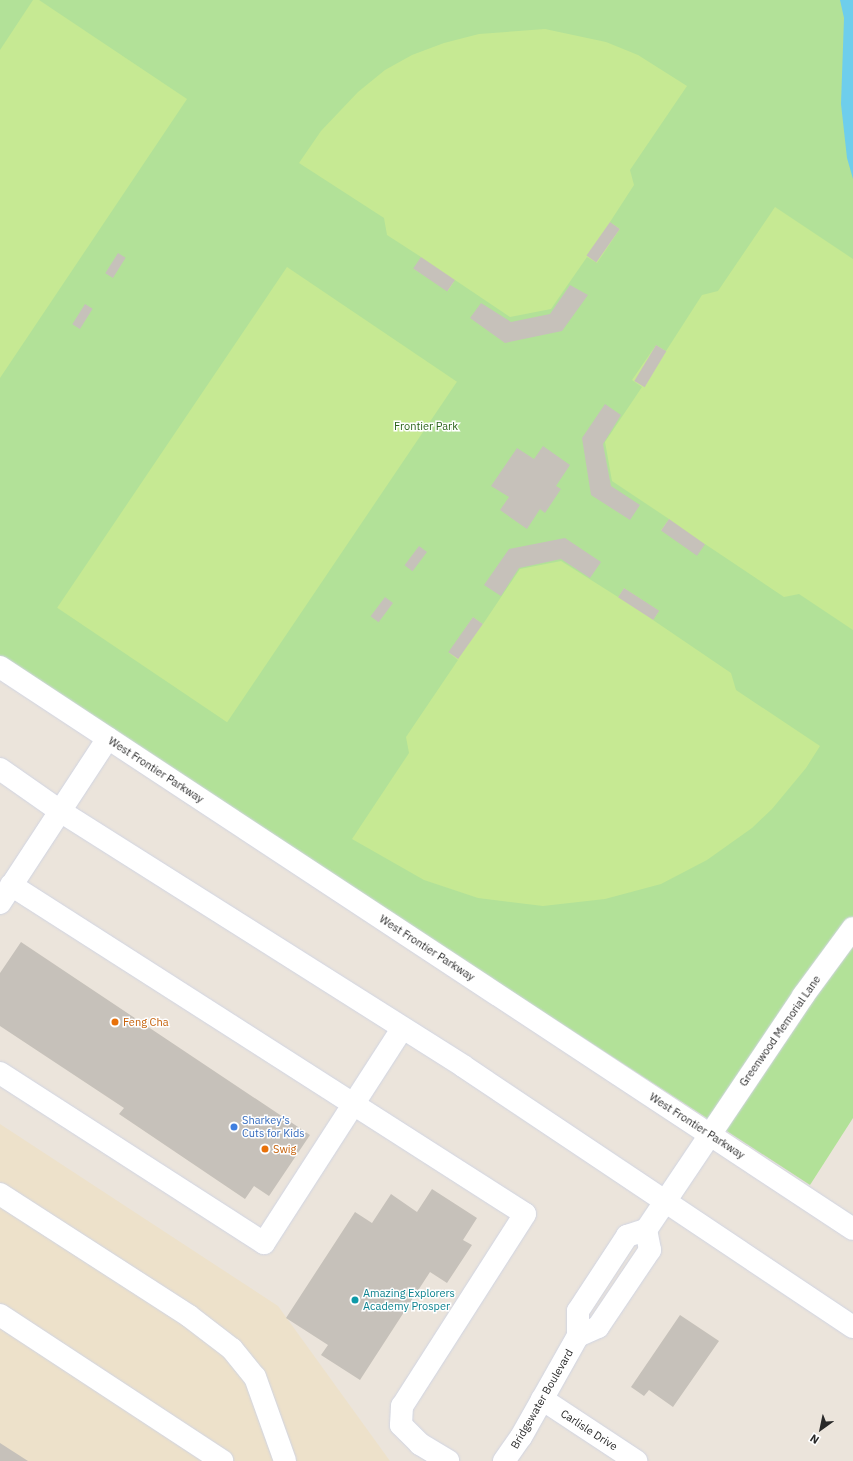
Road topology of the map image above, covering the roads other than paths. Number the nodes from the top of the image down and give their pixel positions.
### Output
1 (0, 667) edge
2 (108, 738) junction
3 (0, 770) edge
4 (60, 811) junction
5 (12, 885) junction
6 (0, 903) edge
7 (853, 928) edge
8 (402, 1029) junction
9 (0, 1074) edge
10 (351, 1104) junction
11 (709, 1134) junction
12 (0, 1194) edge
13 (665, 1201) junction
14 (853, 1229) edge
15 (0, 1315) edge
16 (853, 1327) edge
17 (542, 1399) junction
18 (222, 1461) edge
19 (284, 1461) edge
20 (448, 1461) edge
21 (504, 1461) edge
22 (636, 1461) edge

1 - 2 street, West Frontier Parkway
2 - 4 street
2 - 11 street, West Frontier Parkway
3 - 4 street
4 - 5 street
4 - 8 street
5 - 6 street
5 - 10 street
7 - 11 street, Greenwood Memorial Lane
8 - 10 street
8 - 13 street
9 - 10 street
10 - 20 street
11 - 13 street, Bridgewater Boulevard
11 - 14 street, West Frontier Parkway
12 - 19 street
13 - 16 street
13 - 17 street, Bridgewater Boulevard
15 - 18 street
17 - 21 street, Bridgewater Boulevard
17 - 22 street, Carlisle Drive

